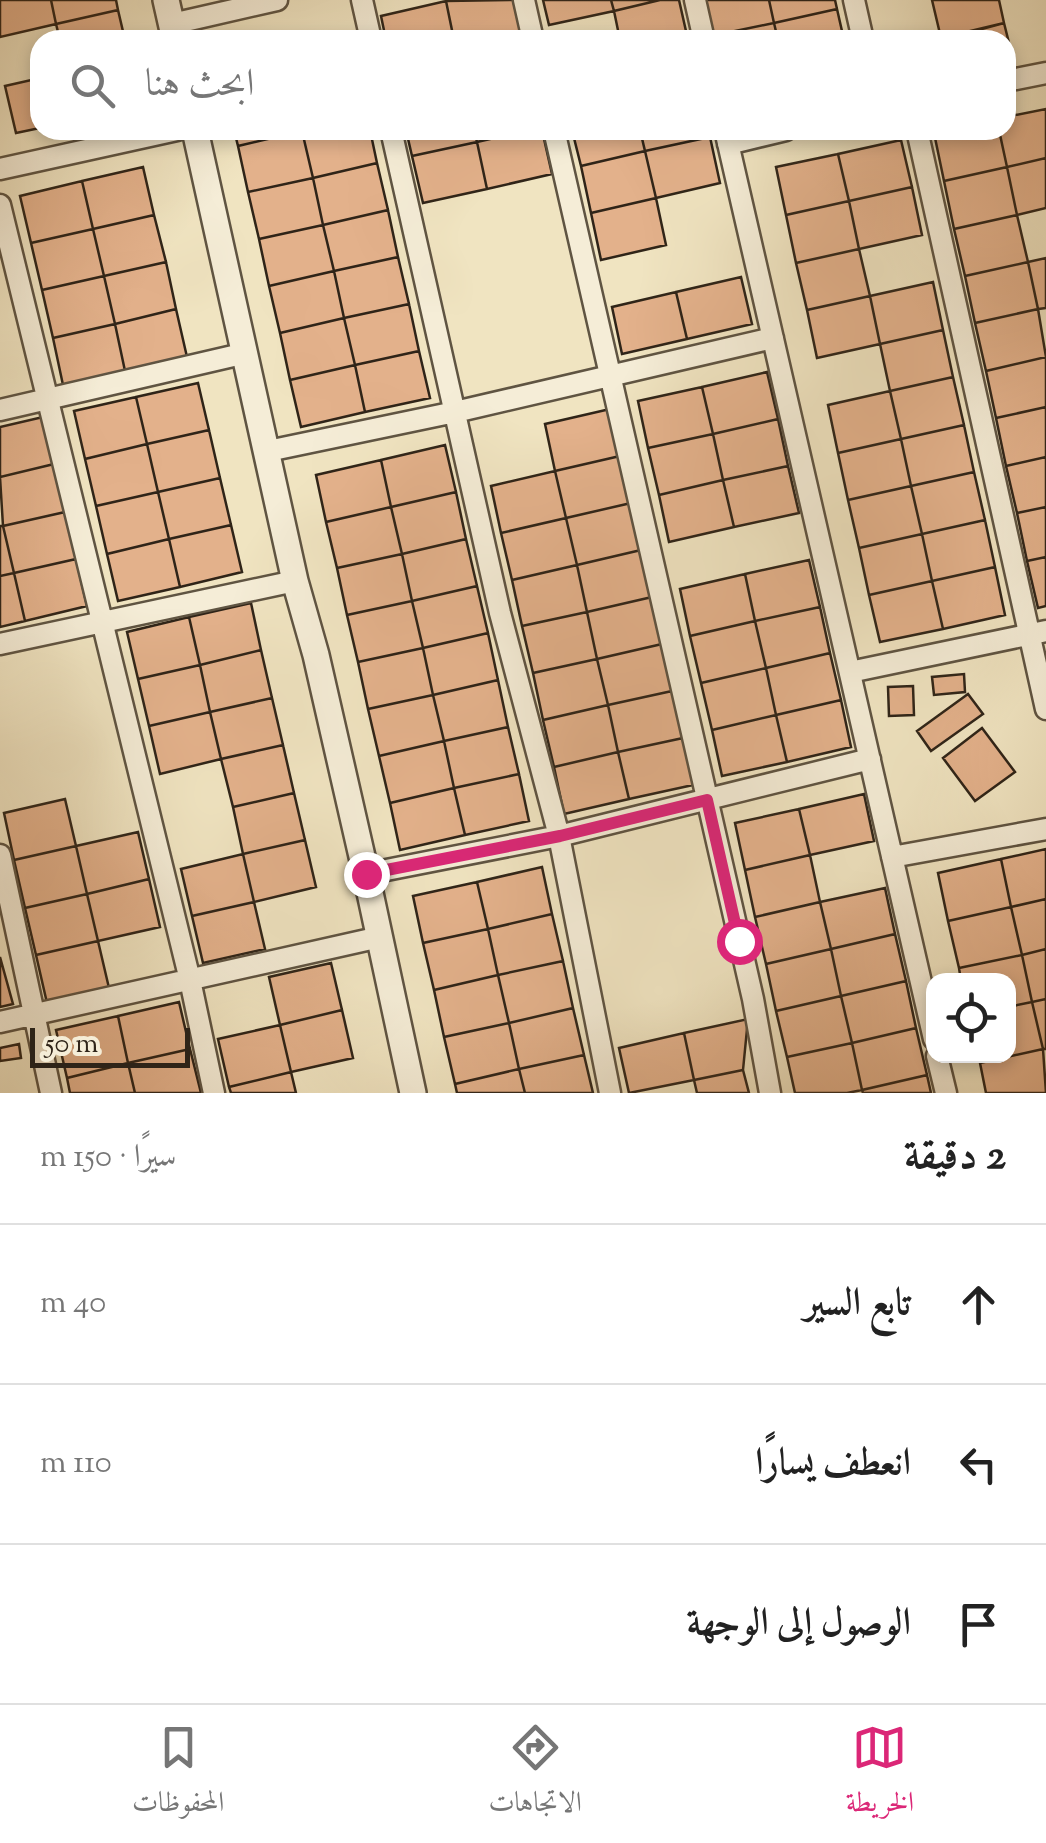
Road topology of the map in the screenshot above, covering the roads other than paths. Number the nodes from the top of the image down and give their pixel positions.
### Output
1 (277, 0) edge
2 (362, 0) edge
3 (524, 0) edge
4 (695, 0) edge
5 (854, 0) edge
6 (171, 21) edge
7 (369, 30) edge
8 (531, 30) edge
9 (702, 30) edge
10 (860, 30) edge
11 (1046, 73) edge
12 (1016, 79) edge
13 (123, 140) edge
14 (197, 140) edge
15 (394, 140) edge
16 (556, 140) edge
17 (728, 140) edge
18 (920, 140) edge
19 (1, 163) edge
20 (0, 205) edge
21 (773, 338) junction
22 (246, 353) junction
23 (609, 373) junction
24 (48, 399) junction
25 (0, 410) edge
26 (454, 412) junction
27 (268, 451) junction
28 (295, 580) junction
29 (102, 622) junction
30 (1038, 632) edge
31 (0, 644) edge
32 (850, 672) junction
33 (1046, 709) edge
34 (870, 758) junction
35 (707, 800) junction
36 (1046, 829) edge
37 (560, 836) junction
38 (0, 855) edge
39 (892, 857) junction
40 (366, 874) junction
41 (380, 937) junction
42 (190, 980) junction
43 (926, 1004) edge
44 (33, 1015) junction
45 (0, 1022) edge
46 (939, 1063) edge
47 (51, 1093) edge
48 (214, 1093) edge
49 (413, 1093) edge
50 (610, 1093) edge
51 (770, 1093) edge
52 (946, 1093) edge

1 - 6 street
2 - 7 street
3 - 8 street
4 - 9 street
5 - 10 street
11 - 12 street
13 - 19 street
14 - 22 street
15 - 26 street
16 - 23 street
17 - 21 street
18 - 30 street
20 - 24 street
21 - 23 street
21 - 32 street
22 - 24 street
22 - 27 street
23 - 26 street
23 - 35 street
24 - 25 street
24 - 29 street
26 - 27 street
26 - 37 street
27 - 28 street
28 - 29 street
28 - 40 street
29 - 31 street
29 - 42 street
30 - 32 street
30 - 33 street
32 - 34 street
34 - 35 street
34 - 39 street
35 - 37 street
35 - 51 street
36 - 39 street
37 - 40 street
37 - 50 street
38 - 44 street
39 - 43 street
40 - 41 street
41 - 42 street
41 - 49 street
42 - 44 street
42 - 48 street
44 - 45 street
44 - 47 street
46 - 52 street

